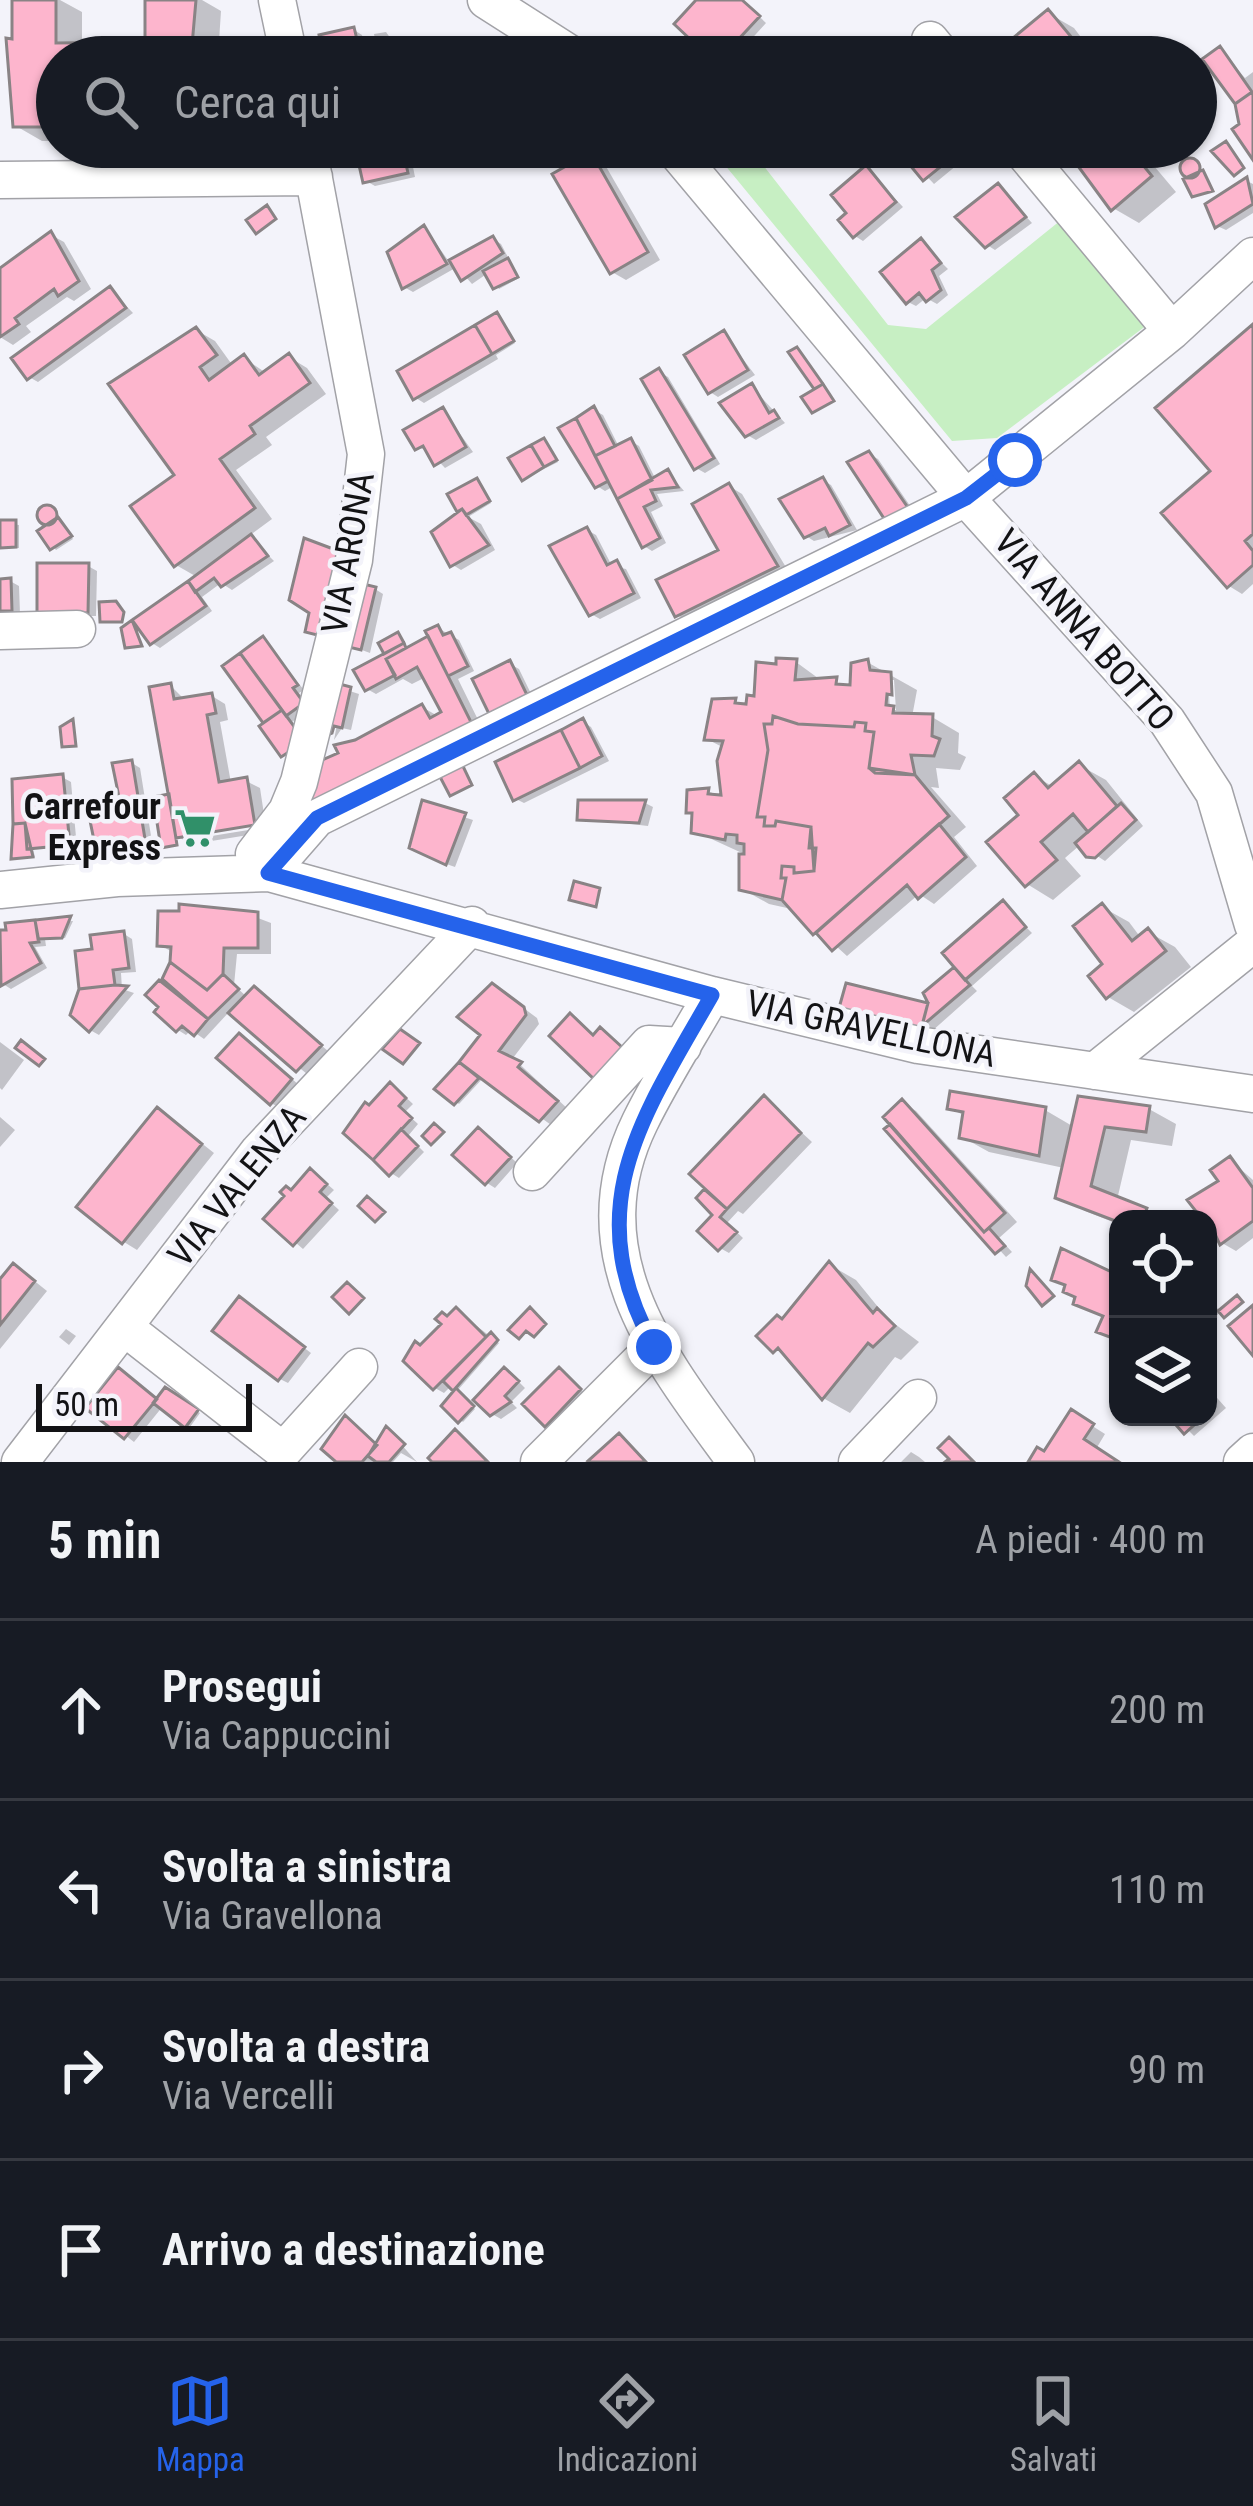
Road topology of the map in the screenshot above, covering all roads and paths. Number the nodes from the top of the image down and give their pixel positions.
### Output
1 (277, 0) edge
2 (486, 0) edge
3 (285, 36) edge
4 (542, 36) edge
5 (207, 168) edge
6 (312, 168) edge
7 (691, 168) edge
8 (1036, 168) edge
9 (0, 180) edge
10 (1253, 256) edge
11 (1172, 331) junction
12 (966, 498) junction
13 (77, 629) dead end
14 (0, 631) edge
15 (255, 872) junction
16 (0, 890) edge
17 (1253, 925) edge
18 (472, 926) junction
19 (1253, 944) edge
20 (712, 995) junction
21 (683, 1046) junction
22 (1095, 1071) junction
23 (1253, 1094) edge
24 (532, 1172) dead end
25 (124, 1327) junction
26 (654, 1347) junction
27 (359, 1367) dead end
28 (918, 1399) dead end
29 (1253, 1452) edge
30 (20, 1462) edge
31 (539, 1462) edge
32 (736, 1462) edge
33 (857, 1462) edge
34 (1242, 1462) edge

1 - 3 street
2 - 4 street
5 - 9 street
6 - 15 street, VIA ARONA
7 - 12 street, VIA ANNA BOTTO
8 - 11 street
10 - 11 street
11 - 12 street
12 - 15 street
12 - 17 street, VIA ANNA BOTTO
13 - 14 street
15 - 16 street, VIA GRAVELLONA
15 - 18 street, VIA GRAVELLONA
18 - 20 street, VIA GRAVELLONA
18 - 25 street, VIA VALENZA
19 - 22 street
20 - 21 street
20 - 22 street, VIA GRAVELLONA
21 - 24 street
21 - 26 street
22 - 23 street, VIA GRAVELLONA
25 - 27 street
25 - 30 street, VIA VALENZA
26 - 31 street
26 - 32 street
28 - 33 street
29 - 34 street

